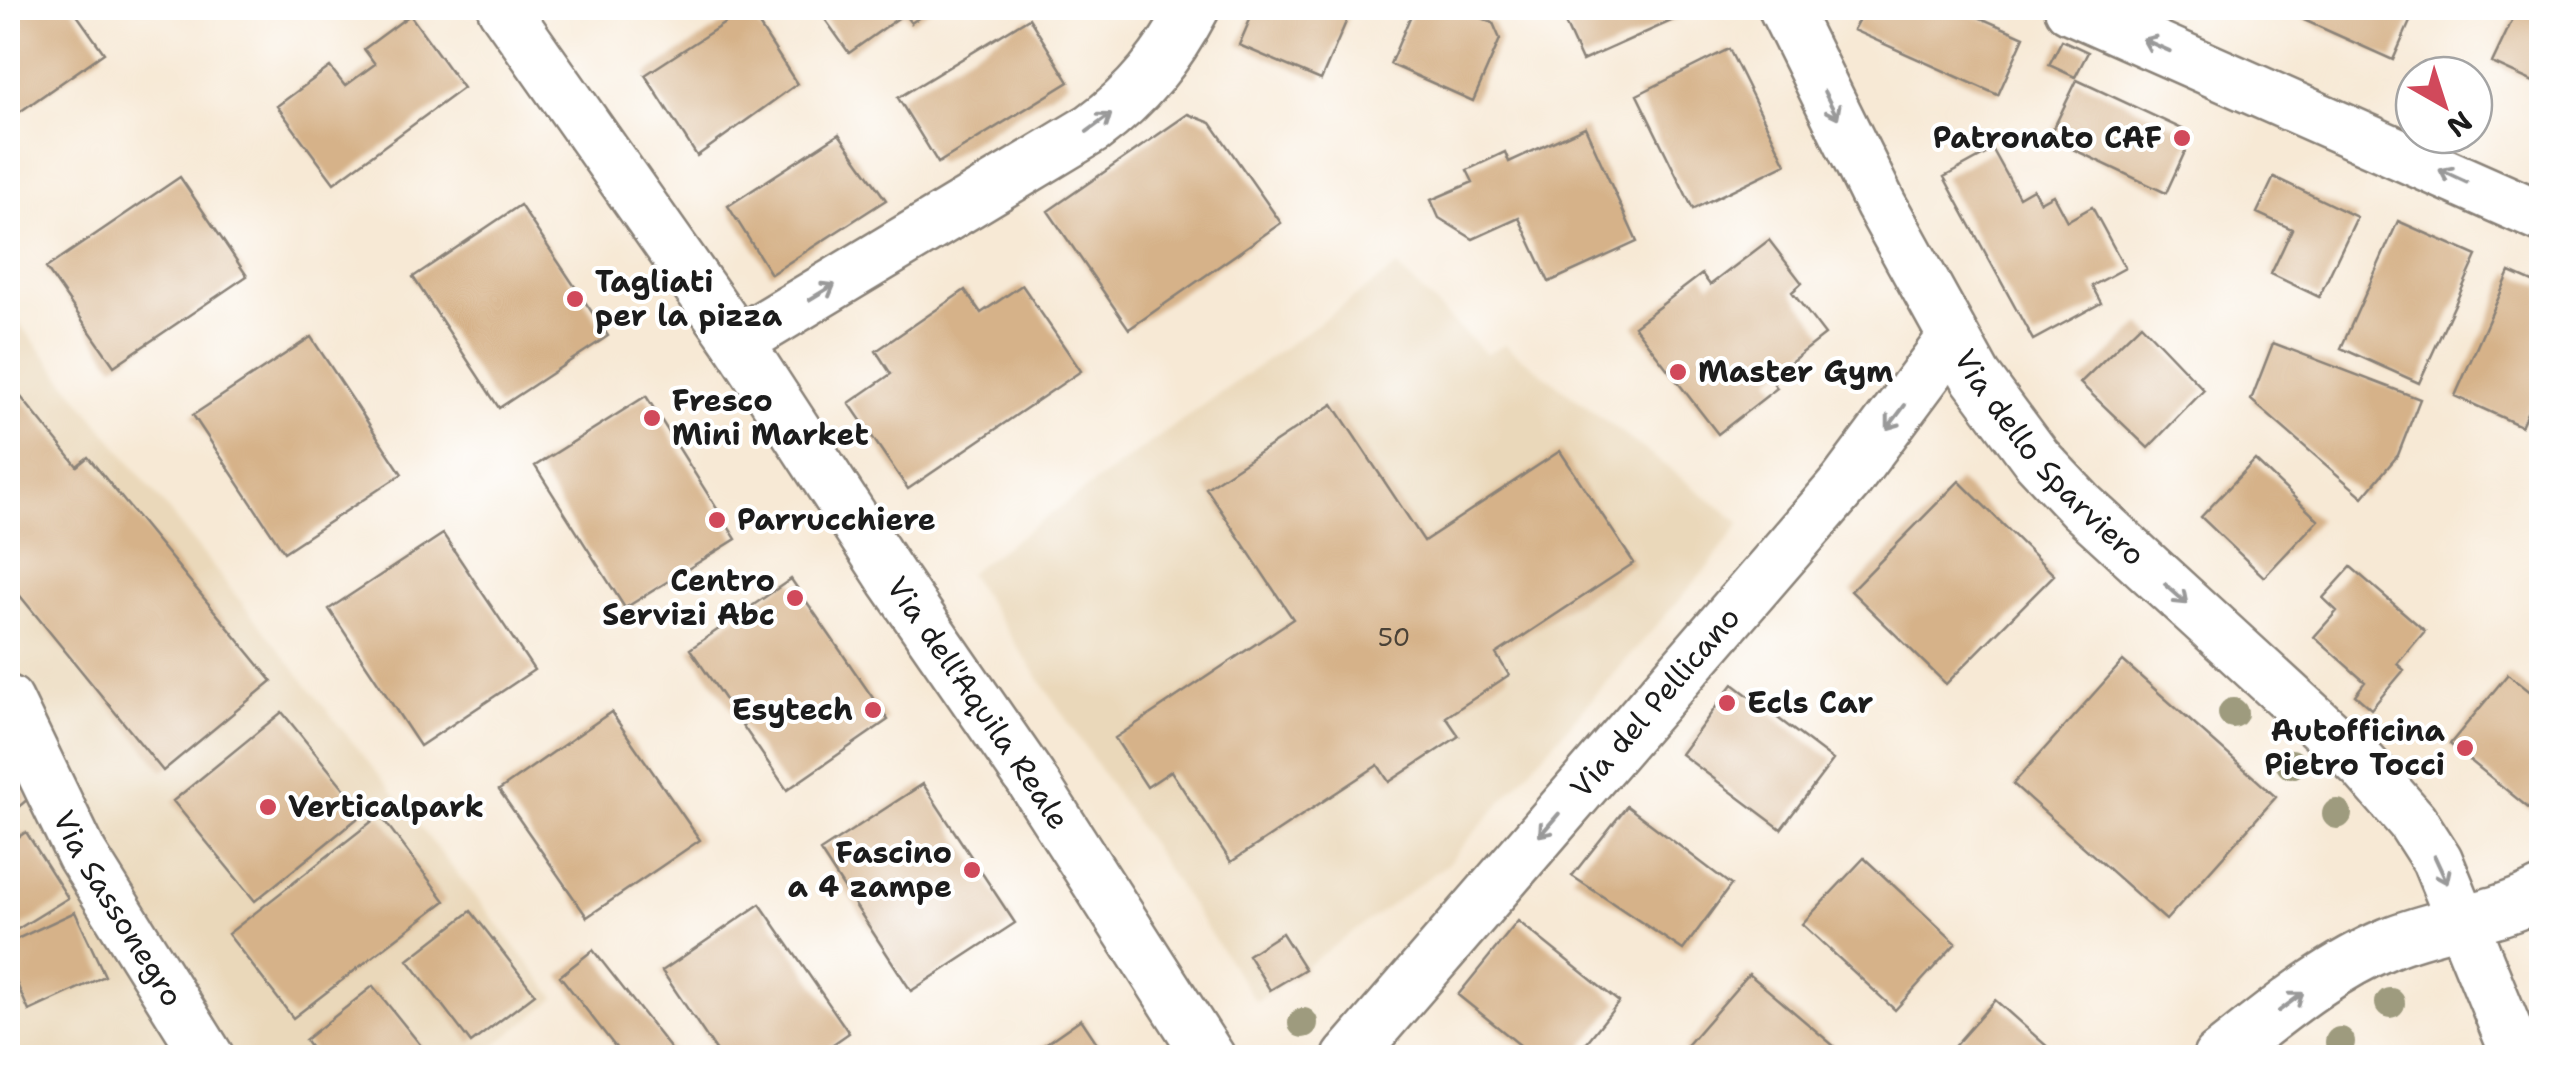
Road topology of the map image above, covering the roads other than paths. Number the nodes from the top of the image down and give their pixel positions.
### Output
1 (503, 8) edge
2 (1194, 8) edge
3 (2070, 8) edge
4 (1786, 12) edge
5 (2542, 217) edge
6 (1952, 338) junction
7 (738, 342) junction
8 (8, 701) edge
9 (2540, 894) edge
10 (2464, 921) junction
11 (209, 1058) edge
12 (1210, 1058) edge
13 (1348, 1058) edge
14 (2218, 1058) edge
15 (2518, 1058) edge

1 - 7 street, Via dell'Aquila Reale
7 -> 2 street
5 -> 3 street
4 -> 6 street, Via dello Sparviero
6 -> 10 street, Via dello Sparviero
6 -> 13 street, Via del Pellicano
7 - 12 street, Via dell'Aquila Reale
8 - 11 street, Via Sassonegro
9 - 10 street
14 -> 10 street
10 - 15 street, Via dello Sparviero

